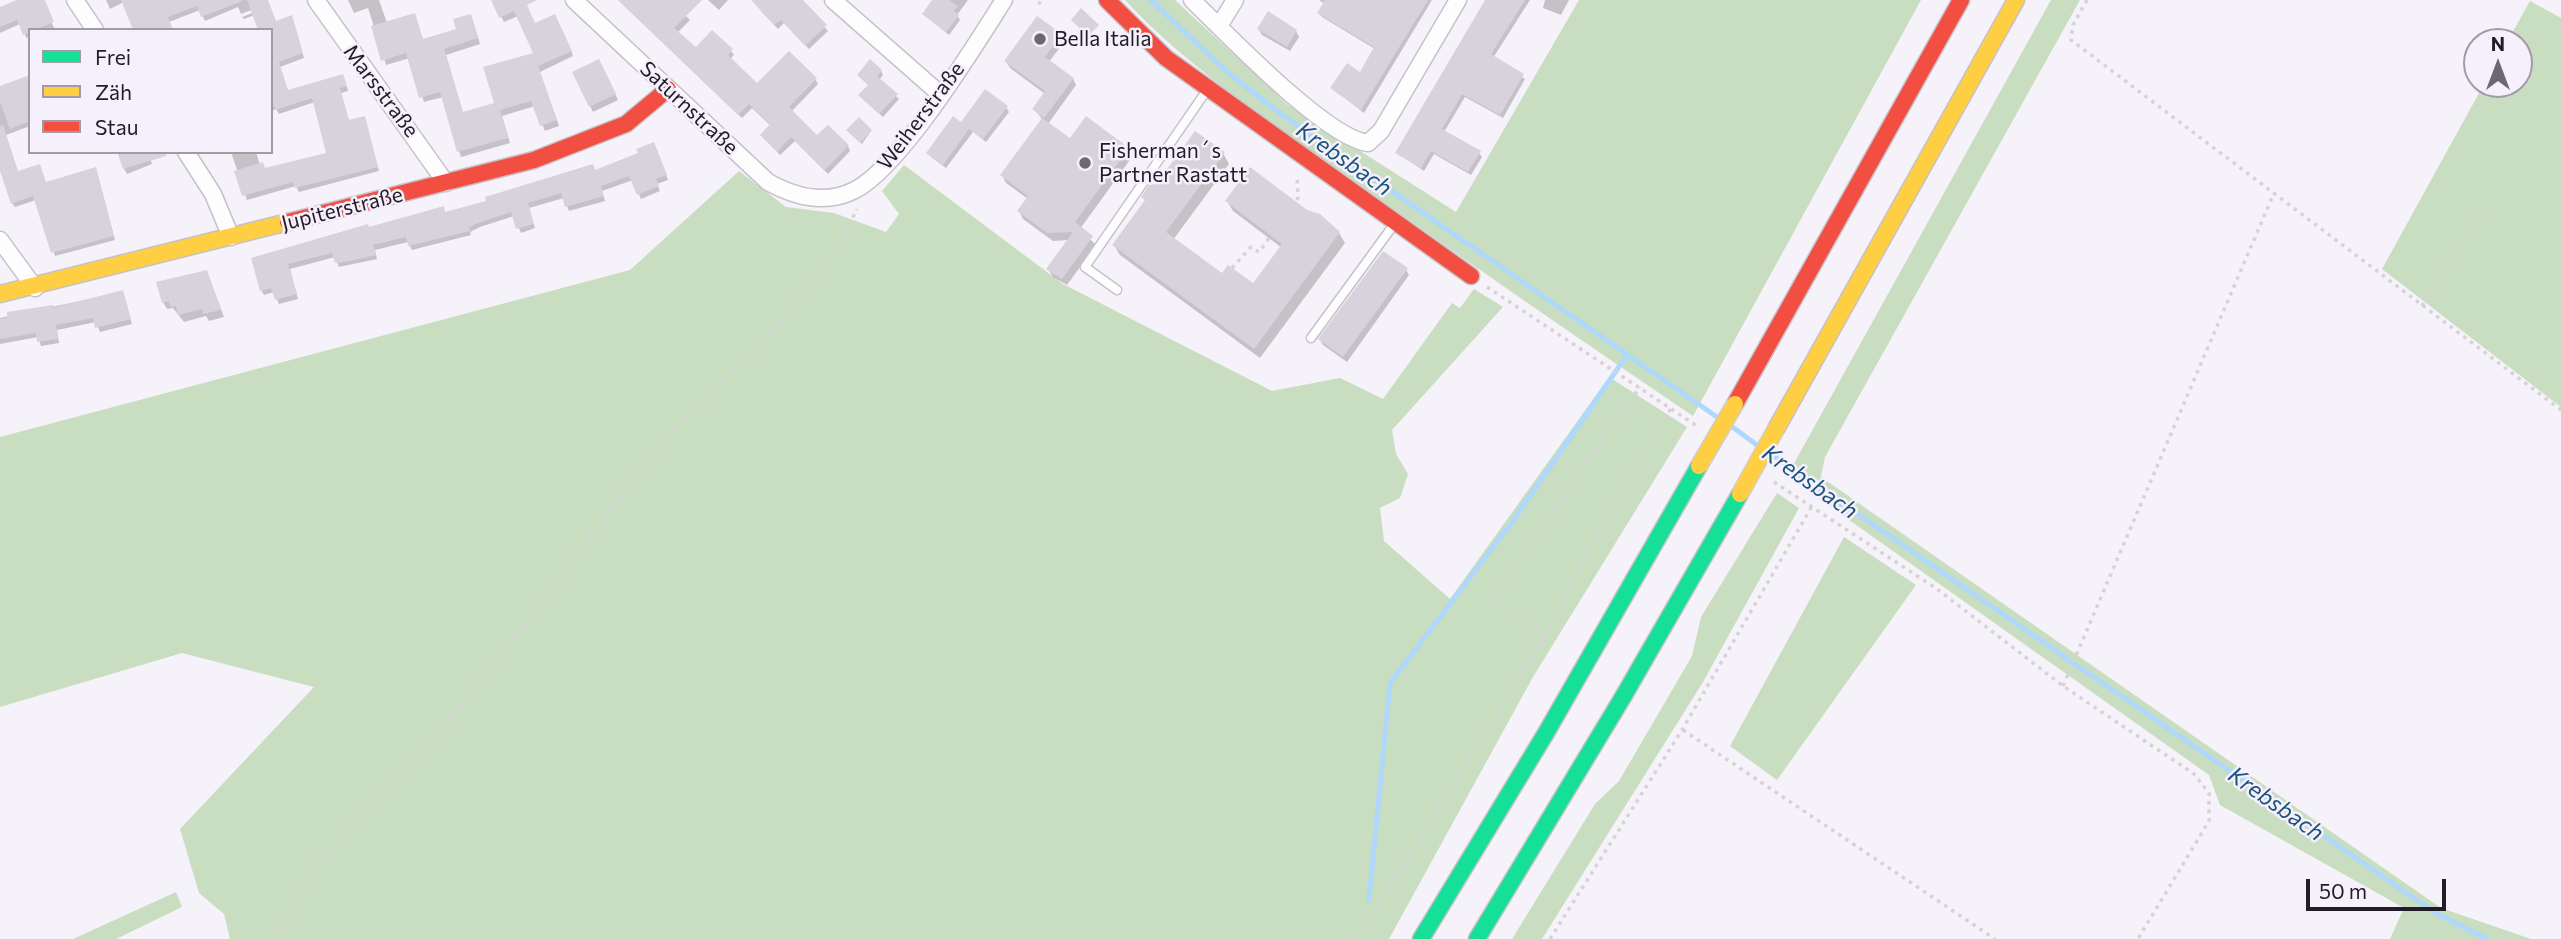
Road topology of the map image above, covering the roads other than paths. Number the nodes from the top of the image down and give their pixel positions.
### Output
1 (75, 0) edge
2 (316, 0) edge
3 (574, 0) edge
4 (833, 0) edge
5 (1004, 0) edge
6 (1107, 0) edge
7 (1192, 0) edge
8 (1235, 0) edge
9 (1458, 0) edge
10 (1961, 0) edge
11 (2016, 0) edge
12 (1219, 26) junction
13 (94, 28) edge
14 (1209, 88) junction
15 (668, 89) junction
16 (940, 94) junction
17 (187, 154) edge
18 (446, 183) junction
19 (814, 198) joint
20 (1395, 223) junction
21 (231, 237) junction
22 (0, 240) edge
23 (1471, 276) road end
24 (35, 288) junction
25 (1117, 290) dead end
26 (0, 294) edge
27 (1311, 338) dead end
28 (1421, 939) edge
29 (1477, 939) edge

1 - 13 street
2 - 18 street, Marsstraße
3 - 15 street, Saturnstraße
4 - 16 street
5 - 16 street, Weiherstraße
6 - 14 main road
7 - 12 street
8 - 12 street
9 - 12 street
10 - 28 main road, bridge
11 - 29 main road, bridge
14 - 20 main road
14 - 25 lane
15 - 18 main road, Jupiterstraße
15 - 19 street, Saturnstraße
16 - 19 street, Weiherstraße
17 - 21 street
18 - 21 main road, Jupiterstraße
20 - 23 main road
20 - 27 lane
21 - 24 main road, Jupiterstraße
22 - 24 street
24 - 26 main road, Jupiterstraße

